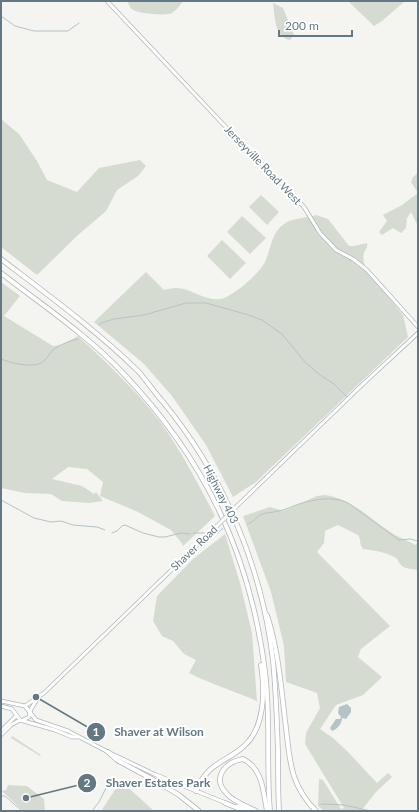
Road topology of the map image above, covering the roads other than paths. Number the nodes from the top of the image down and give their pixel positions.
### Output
1 (107, 1) edge
2 (1, 259) edge
3 (1, 273) edge
4 (418, 327) edge
5 (418, 333) edge
6 (260, 592) junction
7 (252, 600) junction
8 (40, 696) junction
9 (1, 701) edge
10 (1, 706) edge
11 (23, 706) junction
12 (30, 711) junction
13 (16, 716) junction
14 (21, 720) junction
15 (1, 731) edge
16 (1, 734) edge
17 (78, 737) junction
18 (108, 752) junction
19 (196, 791) junction
20 (225, 803) junction
21 (199, 811) edge
22 (245, 811) edge
23 (256, 811) edge
24 (267, 811) edge
25 (270, 811) edge
26 (281, 811) edge
27 (316, 811) edge

1 - 4 main road, Jerseyville Road West
2 - 6 highway, Highway 403
3 - 7 highway, Highway 403
5 - 8 main road, Shaver Road, bridge
6 - 26 highway, Highway 403
6 - 27 highway
7 - 19 highway
7 - 25 highway, Highway 403
8 - 11 main road, Shaver Road
8 - 12 main road, Shaver Road
9 - 11 main road
10 - 13 main road
11 - 12 main road
11 - 13 main road
12 - 14 main road
12 - 17 main road
13 - 14 main road
13 - 15 main road
14 - 16 main road
14 - 17 main road
17 - 18 main road
18 - 19 main road
18 - 21 highway
19 - 20 main road
20 - 22 highway
20 - 23 main road
23 - 24 highway

